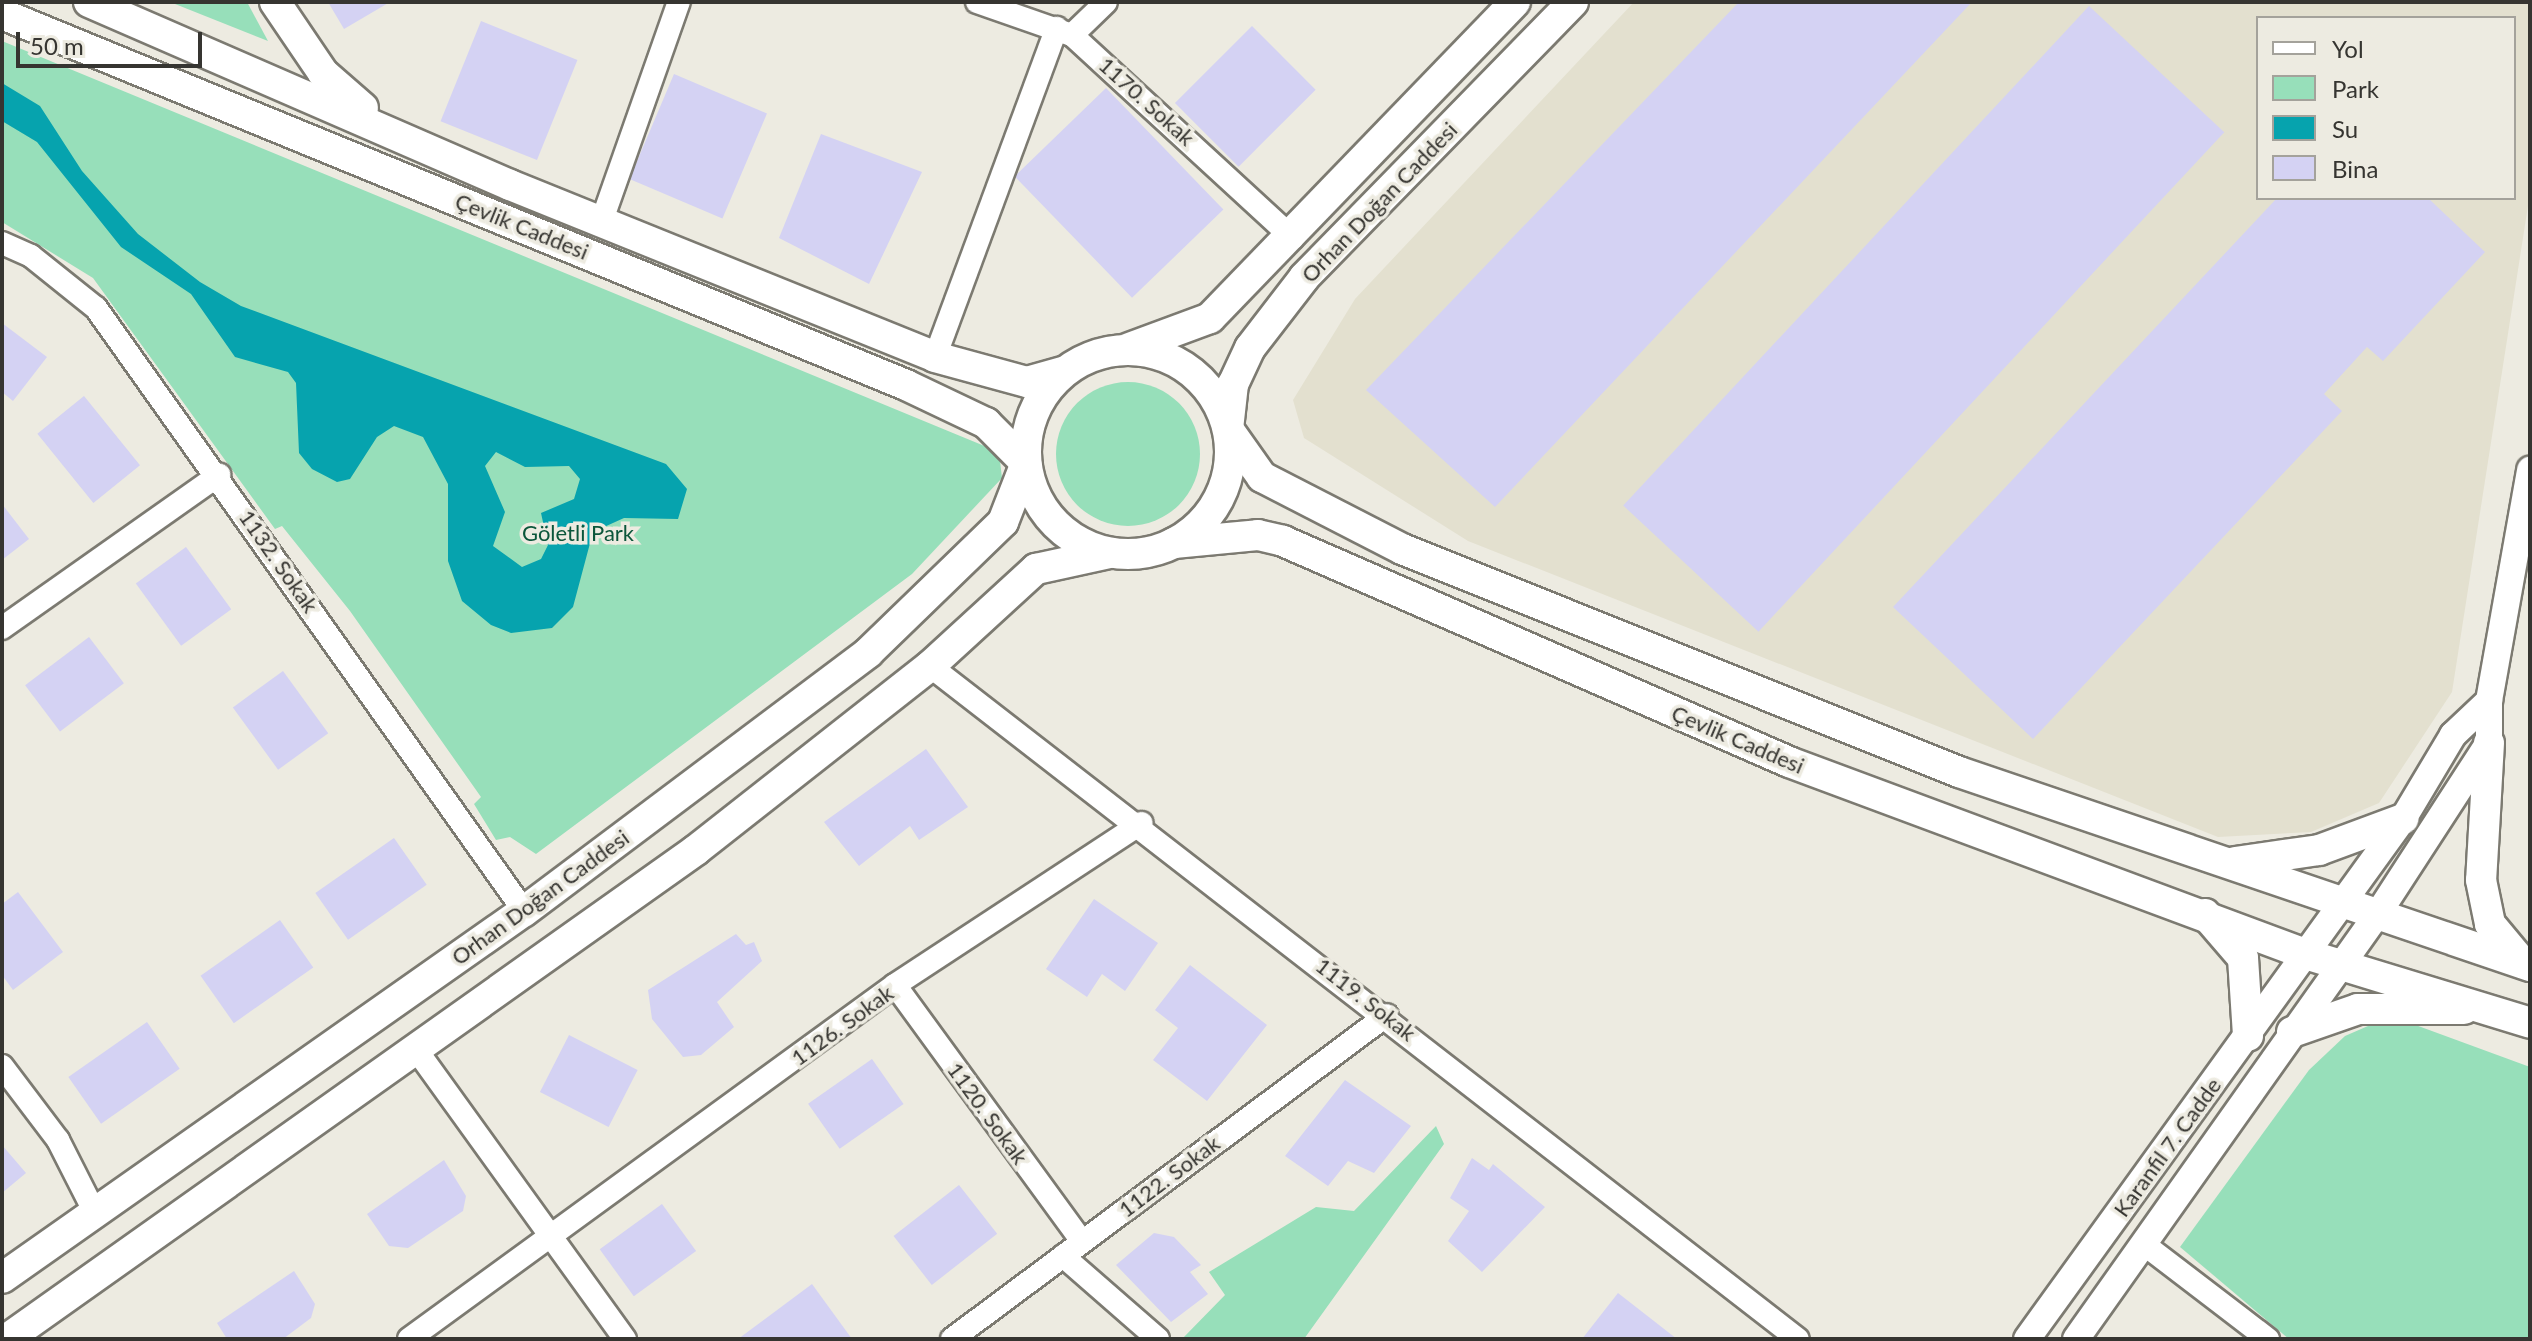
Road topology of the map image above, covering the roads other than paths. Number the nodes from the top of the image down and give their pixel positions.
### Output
1 (89, 2) edge
2 (275, 2) edge
3 (679, 2) edge
4 (977, 2) edge
5 (1106, 2) edge
6 (1515, 2) edge
7 (1573, 2) edge
8 (2, 14) edge
9 (1065, 31) junction
10 (379, 123) junction
11 (601, 223) junction
12 (1293, 238) junction
13 (2, 243) edge
14 (1127, 349) junction
15 (935, 357) junction
16 (1063, 372) junction
17 (1228, 429) junction
18 (1026, 463) junction
19 (2530, 470) edge
20 (219, 475) junction
21 (1174, 543) junction
22 (1110, 553) junction
23 (2, 628) edge
24 (930, 666) junction
25 (2489, 701) junction
26 (2489, 743) junction
27 (2403, 819) junction
28 (1142, 823) junction
29 (2225, 864) junction
30 (2346, 898) junction
31 (2201, 909) junction
32 (2381, 909) junction
33 (524, 911) junction
34 (2305, 954) junction
35 (2526, 964) edge
36 (2341, 966) junction
37 (895, 985) junction
38 (2478, 1008) junction
39 (1387, 1015) junction
40 (2530, 1023) edge
41 (2292, 1032) junction
42 (2248, 1036) junction
43 (415, 1048) junction
44 (2, 1066) edge
45 (95, 1213) junction
46 (551, 1239) junction
47 (1082, 1241) junction
48 (2145, 1245) junction
49 (1063, 1256) junction
50 (2, 1278) edge
51 (7, 1339) edge
52 (409, 1339) edge
53 (625, 1339) edge
54 (952, 1339) edge
55 (1158, 1339) edge
56 (1798, 1339) edge
57 (2027, 1339) edge
58 (2076, 1339) edge
59 (2268, 1339) edge

1 - 10 main road, Çevlik Caddesi
2 - 10 main road
3 - 11 street
4 - 9 street, 1170. Sokak
5 - 9 street
6 - 12 main road, Orhan Doğan Caddesi
7 - 17 main road, Orhan Doğan Caddesi
8 - 18 main road, Çevlik Caddesi
9 - 12 street, 1170. Sokak
9 - 15 street
10 - 11 main road, Çevlik Caddesi
11 - 15 main road, Çevlik Caddesi
12 - 14 main road, Orhan Doğan Caddesi
13 - 20 street, 1132. Sokak
14 - 16 main road
14 - 17 main road
15 - 16 main road, Çevlik Caddesi
16 - 18 main road
17 - 21 main road
17 - 29 main road
18 - 22 main road
18 - 33 main road, Orhan Doğan Caddesi
19 - 25 street
20 - 23 street
20 - 33 street, 1132. Sokak
21 - 22 main road
21 - 31 main road, Çevlik Caddesi
22 - 24 main road
24 - 28 street, 1119. Sokak
24 - 43 main road
25 - 26 street
25 - 27 street, Karanfil 7. Cadde
26 - 32 street, Karanfil 7. Cadde
26 - 35 main road
27 - 29 main road
27 - 30 street, Karanfil 7. Cadde
28 - 37 street, 1126. Sokak
28 - 39 street, 1119. Sokak
29 - 30 main road
30 - 32 main road
30 - 34 street, Karanfil 7. Cadde
31 - 34 main road, Çevlik Caddesi
31 - 42 main road
32 - 35 main road
32 - 36 street, Karanfil 7. Cadde
33 - 45 main road, Orhan Doğan Caddesi
34 - 36 main road, Çevlik Caddesi
34 - 42 street, Karanfil 7. Cadde
36 - 38 main road, Çevlik Caddesi
36 - 41 street, Karanfil 7. Cadde
37 - 46 street, 1126. Sokak
37 - 47 street, 1120. Sokak
38 - 40 main road
38 - 41 main road
39 - 47 street, 1122. Sokak
39 - 56 street, 1119. Sokak
41 - 48 street, Karanfil 7. Cadde
42 - 57 street, Karanfil 7. Cadde
43 - 46 street
43 - 51 main road
44 - 45 street
45 - 50 main road, Orhan Doğan Caddesi
46 - 52 street, 1126. Sokak
46 - 53 street
47 - 49 street, 1122. Sokak
48 - 58 street, Karanfil 7. Cadde
48 - 59 street
49 - 54 street, 1122. Sokak
49 - 55 street

